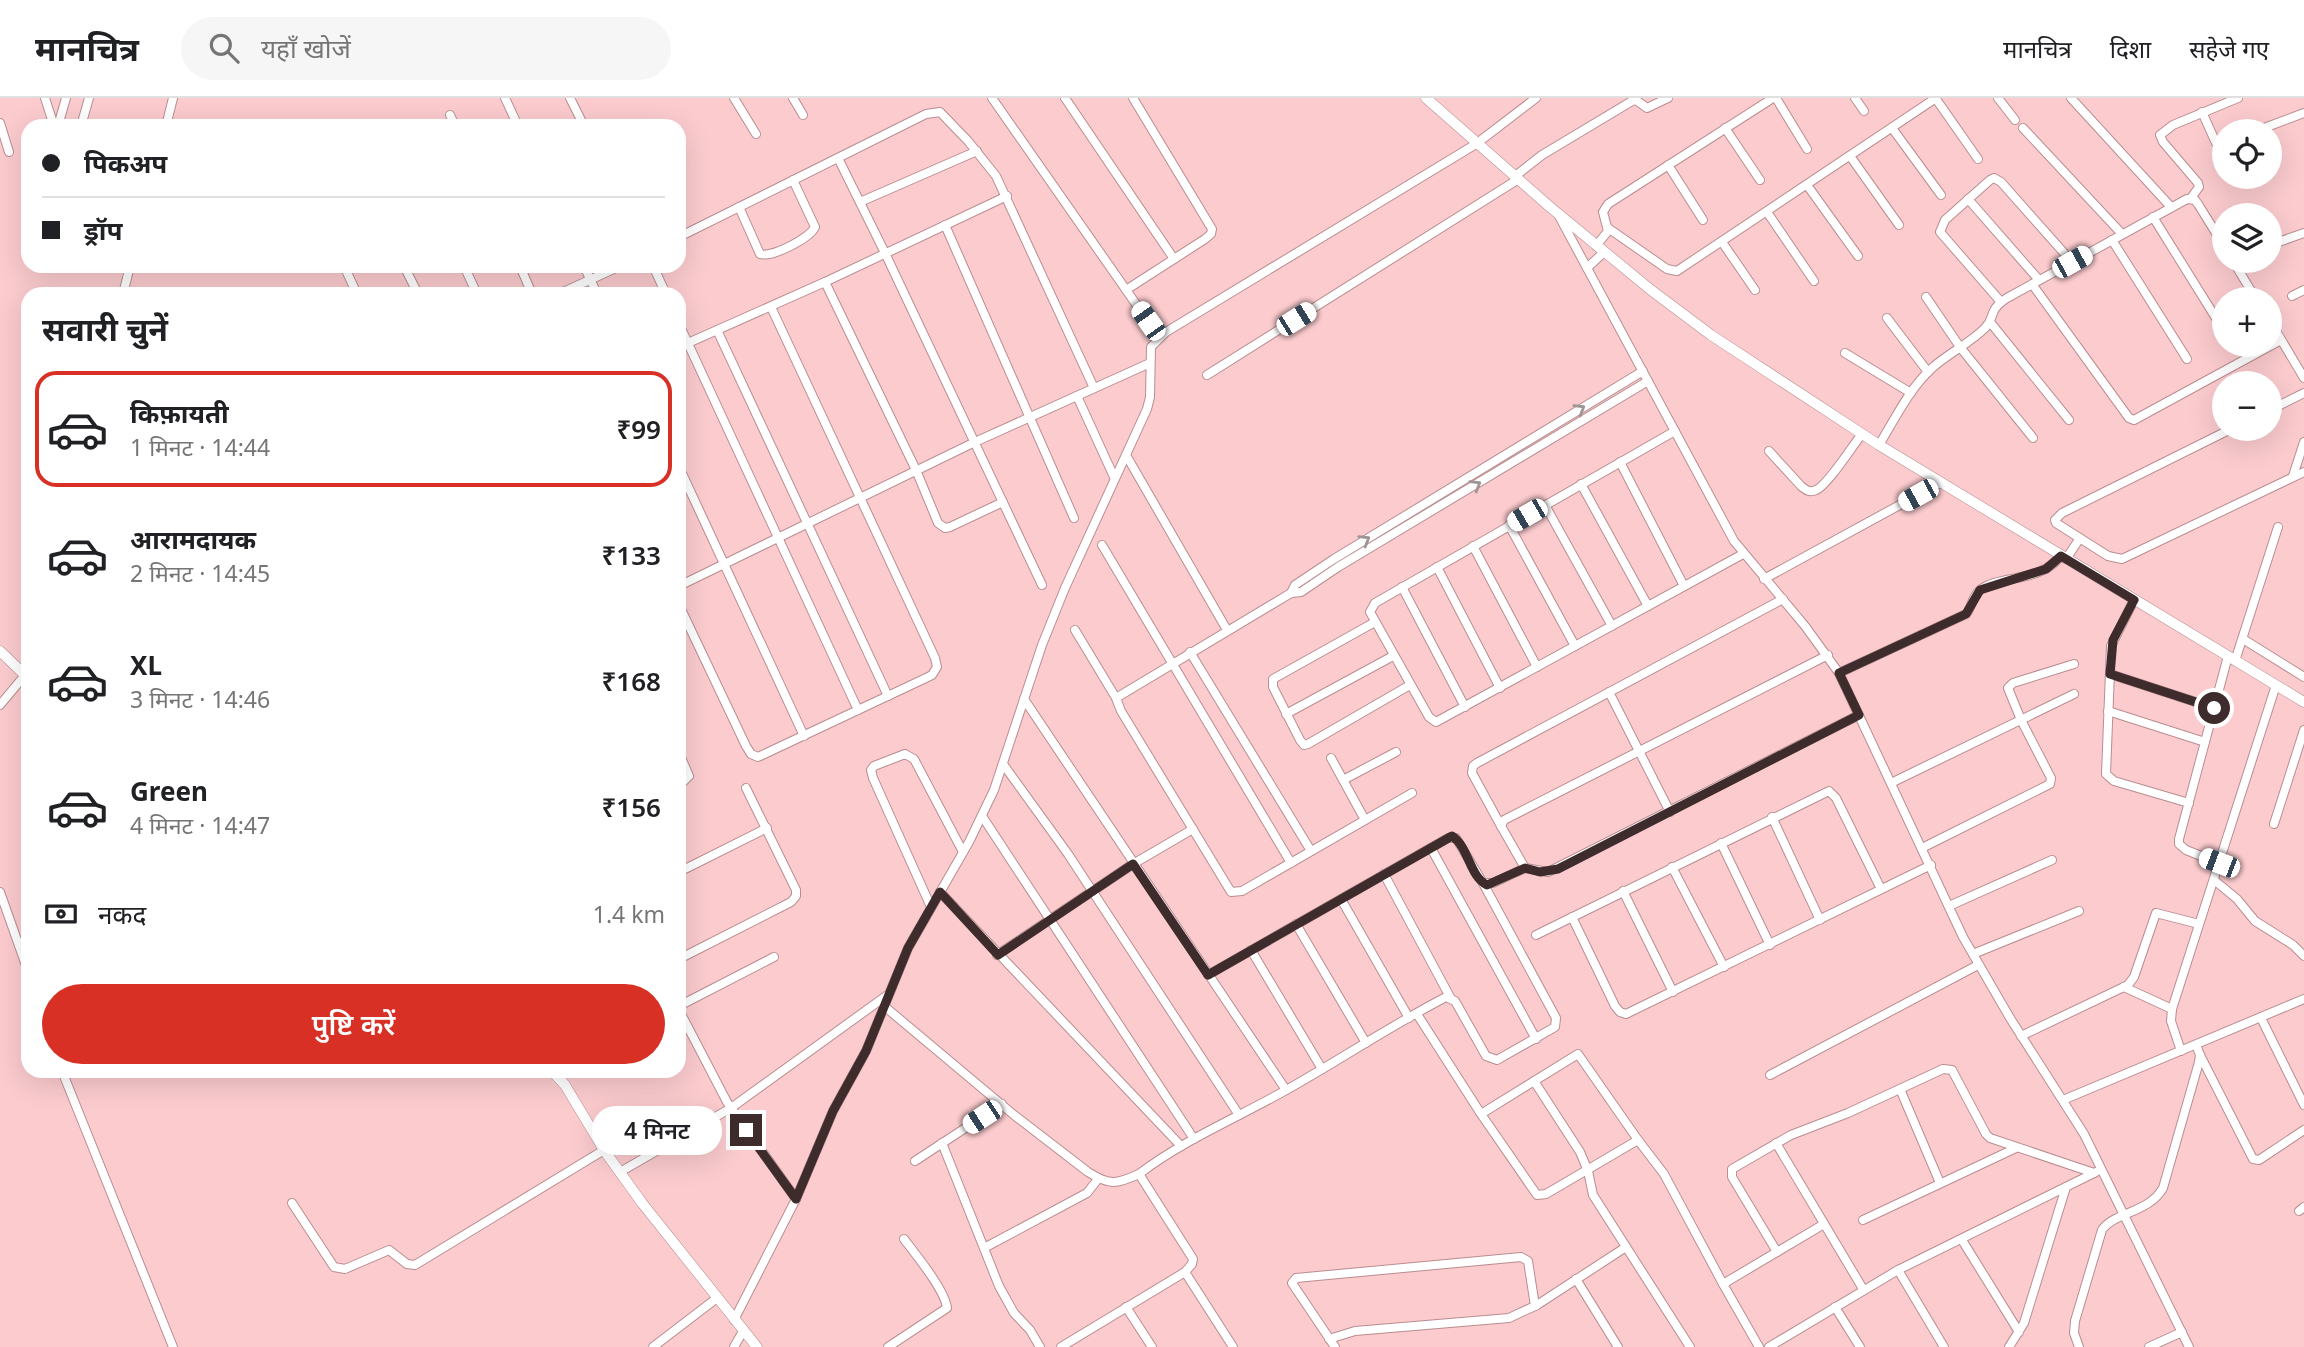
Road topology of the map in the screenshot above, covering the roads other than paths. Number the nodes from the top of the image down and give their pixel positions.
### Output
1 (45, 98) edge
2 (66, 98) edge
3 (89, 98) edge
4 (173, 98) edge
5 (505, 98) edge
6 (570, 98) edge
7 (734, 98) edge
8 (793, 98) edge
9 (992, 98) edge
10 (1065, 98) edge
11 (1133, 98) edge
12 (1426, 98) edge
13 (1536, 98) edge
14 (1668, 98) edge
15 (1774, 98) edge
16 (1856, 98) edge
17 (1936, 98) edge
18 (1998, 98) edge
19 (2071, 98) edge
20 (2238, 98) edge
21 (1635, 99) edge
22 (1864, 111) dead end
23 (2202, 112) junction
24 (2304, 113) edge
25 (450, 115) dead end
26 (803, 115) dead end
27 (55, 119) edge
28 (58, 119) edge
29 (83, 119) edge
30 (168, 119) edge
31 (452, 119) edge
32 (515, 119) edge
33 (580, 119) edge
34 (2015, 121) dead end
35 (2282, 121) edge
36 (0, 123) edge
37 (1725, 128) junction
38 (1892, 128) junction
39 (2023, 128) dead end
40 (756, 134) dead end
41 (2212, 137) edge
42 (1479, 142) junction
43 (1807, 149) dead end
44 (977, 151) junction
45 (9, 152) dead end
46 (1850, 156) junction
47 (838, 158) junction
48 (1978, 159) dead end
49 (1668, 165) junction
50 (1518, 176) junction
51 (793, 180) junction
52 (1760, 180) dead end
53 (1807, 185) junction
54 (1941, 195) dead end
55 (1007, 196) junction
56 (2191, 198) junction
57 (1968, 199) junction
58 (860, 202) junction
59 (740, 207) junction
60 (2171, 207) junction
61 (1767, 212) junction
62 (1558, 214) junction
63 (2153, 217) junction
64 (1703, 220) dead end
65 (945, 225) junction
66 (1899, 225) dead end
67 (2212, 227) edge
68 (2304, 233) edge
69 (686, 234) edge
70 (2122, 234) junction
71 (1603, 240) junction
72 (2112, 240) junction
73 (2282, 241) edge
74 (1722, 242) junction
75 (885, 253) junction
76 (1858, 256) dead end
77 (1174, 259) junction
78 (2072, 262) junction
79 (1587, 268) junction
80 (587, 273) edge
81 (605, 273) edge
82 (590, 280) junction
83 (1814, 281) dead end
84 (825, 282) junction
85 (2036, 282) junction
86 (574, 287) edge
87 (594, 287) edge
88 (1126, 290) junction
89 (1755, 290) dead end
90 (2304, 290) edge
91 (2292, 296) dead end
92 (1926, 297) dead end
93 (2001, 302) junction
94 (771, 307) junction
95 (2212, 312) edge
96 (1887, 318) dead end
97 (1990, 322) junction
98 (717, 330) junction
99 (1159, 337) junction
100 (2282, 342) edge
101 (686, 344) edge
102 (1960, 346) junction
103 (686, 351) edge
104 (1845, 353) dead end
105 (2250, 357) edge
106 (2187, 359) dead end
107 (1150, 363) junction
108 (1643, 371) junction
109 (1928, 372) junction
110 (1207, 375) dead end
111 (2304, 379) edge
112 (1648, 381) junction
113 (1094, 388) junction
114 (1911, 393) junction
115 (2304, 393) edge
116 (1077, 396) junction
117 (2282, 404) edge
118 (1031, 417) junction
119 (2069, 420) dead end
120 (1555, 424) junction
121 (1675, 430) junction
122 (1561, 434) junction
123 (1862, 434) junction
124 (2033, 438) dead end
125 (2212, 439) edge
126 (975, 442) junction
127 (1880, 442) junction
128 (2304, 442) edge
129 (1769, 451) dead end
130 (1126, 455) junction
131 (1500, 458) junction
132 (1620, 462) junction
133 (1504, 468) junction
134 (916, 470) junction
135 (2304, 472) edge
136 (2293, 476) junction
137 (1114, 477) junction
138 (686, 482) edge
139 (1940, 482) junction
140 (1581, 484) junction
141 (1444, 493) junction
142 (860, 498) junction
143 (1003, 502) junction
144 (1448, 502) junction
145 (1545, 505) junction
146 (1074, 518) dead end
147 (806, 523) junction
148 (1509, 525) junction
149 (2278, 527) dead end
150 (1390, 531) junction
151 (777, 538) junction
152 (2078, 541) junction
153 (1102, 545) dead end
154 (1473, 546) junction
155 (1743, 554) junction
156 (2065, 557) junction
157 (724, 564) junction
158 (1437, 567) junction
159 (1764, 579) junction
160 (686, 583) edge
161 (1042, 585) dead end
162 (1685, 586) junction
163 (1402, 587) junction
164 (1783, 599) junction
165 (2134, 600) junction
166 (1648, 606) junction
167 (686, 620) edge
168 (1375, 622) junction
169 (1612, 626) junction
170 (1075, 630) dead end
171 (1227, 630) junction
172 (1575, 646) junction
173 (0, 651) edge
174 (1190, 652) junction
175 (2236, 652) junction
176 (1828, 655) junction
177 (1393, 656) junction
178 (1172, 663) junction
179 (2074, 664) dead end
180 (1537, 667) junction
181 (21, 672) edge
182 (1839, 673) junction
183 (2110, 674) junction
184 (2304, 677) edge
185 (21, 682) edge
186 (1410, 685) junction
187 (2276, 685) junction
188 (1500, 688) junction
189 (1609, 692) junction
190 (2074, 694) dead end
191 (888, 696) junction
192 (1116, 698) junction
193 (1024, 699) junction
194 (2304, 702) edge
195 (0, 705) edge
196 (1465, 707) junction
197 (2214, 708) junction
198 (858, 710) junction
199 (2108, 711) junction
200 (1286, 714) junction
201 (1859, 715) junction
202 (2021, 720) junction
203 (2304, 730) edge
204 (804, 736) junction
205 (2205, 742) junction
206 (1639, 751) junction
207 (1396, 752) dead end
208 (1331, 758) dead end
209 (1003, 764) junction
210 (1343, 780) junction
211 (1891, 783) junction
212 (746, 788) dead end
213 (1412, 793) dead end
214 (2189, 803) junction
215 (1670, 812) junction
216 (982, 816) junction
217 (1772, 817) junction
218 (1365, 820) junction
219 (2274, 824) dead end
220 (1501, 826) junction
221 (767, 828) junction
222 (1193, 829) junction
223 (1721, 843) junction
224 (1431, 848) junction
225 (1922, 848) junction
226 (1311, 851) junction
227 (962, 852) junction
228 (2052, 860) dead end
229 (1291, 863) junction
230 (2219, 863) junction
231 (1133, 864) junction
232 (1931, 865) junction
233 (1672, 867) junction
234 (686, 868) edge
235 (1525, 868) junction
236 (1384, 874) junction
237 (2214, 880) junction
238 (1483, 883) junction
239 (1881, 889) junction
240 (1623, 891) junction
241 (0, 892) edge
242 (940, 892) junction
243 (1092, 892) junction
244 (1341, 899) junction
245 (1949, 906) junction
246 (931, 907) junction
247 (2079, 911) dead end
248 (1572, 917) junction
249 (1049, 920) junction
250 (1820, 920) junction
251 (2199, 924) junction
252 (1296, 925) junction
253 (1536, 935) dead end
254 (1770, 945) junction
255 (1251, 950) junction
256 (21, 951) edge
257 (1973, 954) junction
258 (686, 955) edge
259 (998, 955) junction
260 (2304, 956) edge
261 (774, 957) dead end
262 (1978, 965) junction
263 (1724, 967) junction
264 (1208, 975) junction
265 (2124, 987) junction
266 (1673, 992) junction
267 (889, 994) junction
268 (1450, 997) junction
269 (2304, 999) edge
270 (686, 1004) edge
271 (884, 1006) junction
272 (2172, 1009) junction
273 (1413, 1016) junction
274 (2260, 1017) junction
275 (686, 1021) edge
276 (2021, 1036) junction
277 (1536, 1039) junction
278 (1366, 1044) junction
279 (2196, 1045) junction
280 (2181, 1051) junction
281 (2200, 1055) junction
282 (1322, 1069) junction
283 (1770, 1075) dead end
284 (65, 1078) edge
285 (558, 1078) edge
286 (1534, 1081) junction
287 (1900, 1089) junction
288 (1286, 1090) junction
289 (2063, 1100) junction
290 (1002, 1104) junction
291 (2304, 1105) edge
292 (731, 1108) junction
293 (1481, 1114) junction
294 (1238, 1115) junction
295 (2304, 1130) edge
296 (1194, 1139) junction
297 (1638, 1140) junction
298 (942, 1143) junction
299 (1776, 1143) junction
300 (1181, 1146) junction
301 (2016, 1148) junction
302 (604, 1150) junction
303 (915, 1161) dead end
304 (1588, 1171) junction
305 (2098, 1171) junction
306 (620, 1172) junction
307 (1139, 1174) junction
308 (1098, 1179) junction
309 (1940, 1183) junction
310 (2066, 1187) junction
311 (796, 1199) junction
312 (292, 1203) dead end
313 (2126, 1216) junction
314 (1863, 1220) dead end
315 (1824, 1224) junction
316 (904, 1239) dead end
317 (1962, 1240) junction
318 (1626, 1247) junction
319 (984, 1248) junction
320 (1777, 1252) junction
321 (1898, 1270) junction
322 (1185, 1272) junction
323 (1576, 1279) junction
324 (1723, 1284) junction
325 (1863, 1289) junction
326 (717, 1298) junction
327 (1535, 1306) junction
328 (1126, 1307) junction
329 (1835, 1307) junction
330 (734, 1320) junction
331 (743, 1331) junction
332 (2019, 1332) junction
333 (2182, 1332) junction
334 (1329, 1339) junction
335 (1774, 1346) edge
336 (173, 1347) edge
337 (653, 1347) edge
338 (734, 1347) edge
339 (757, 1347) edge
340 (888, 1347) edge
341 (1040, 1347) edge
342 (1062, 1347) edge
343 (1152, 1347) edge
344 (1233, 1347) edge
345 (1335, 1347) edge
346 (1618, 1347) edge
347 (1690, 1347) edge
348 (1759, 1347) edge
349 (1860, 1347) edge
350 (1944, 1347) edge
351 (2009, 1347) edge
352 (2079, 1347) edge
353 (2149, 1347) edge
354 (2189, 1347) edge

1 - 27 street
2 - 28 street
3 - 29 street
4 - 30 street
5 - 32 street
6 - 33 street
7 - 40 street
8 - 26 street
9 - 88 street
10 - 77 street
11 - 77 street
12 - 42 street
13 - 42 street
14 - 21 street
15 - 37 street
15 - 43 street
16 - 22 street
17 - 38 street
17 - 48 street
18 - 34 street
19 - 60 street
20 - 23 street
21 - 50 street
23 - 41 street
23 - 56 street
24 - 35 street
25 - 31 street
36 - 45 street
37 - 49 street
37 - 52 street
38 - 46 street
38 - 54 street
39 - 70 street
42 - 50 street
42 - 99 street
44 - 47 street
44 - 55 street
44 - 58 street
46 - 53 street
46 - 66 street
47 - 51 street
47 - 58 street
49 - 64 street
49 - 71 street
50 - 62 street
50 - 110 street
51 - 59 street
51 - 59 street
53 - 61 street
53 - 76 street
55 - 65 street
55 - 113 street
56 - 60 street
56 - 67 street
57 - 78 street
57 - 85 street
57 - 93 street
58 - 75 street
59 - 69 street
60 - 63 street
61 - 74 street
61 - 83 street
62 - 71 street
62 - 79 street
63 - 70 street
63 - 95 street
65 - 75 street
65 - 118 street
68 - 73 street
70 - 72 street
71 - 74 street
71 - 79 street
71 - 123 street
72 - 78 street
72 - 106 street
74 - 89 street
75 - 84 street
75 - 126 street
77 - 88 street
78 - 85 street
79 - 108 street
80 - 82 street
81 - 82 street
82 - 86 street
82 - 87 street
84 - 94 street
84 - 134 street
85 - 93 street
85 - 105 street
88 - 99 street
90 - 91 street
92 - 102 street
93 - 97 street
94 - 98 street
94 - 142 street
96 - 109 street
97 - 102 street
97 - 119 street
98 - 101 street
98 - 147 street
99 - 107 street
100 - 111 street
102 - 109 street
102 - 124 street
103 - 151 street
104 - 114 street
107 - 113 street
107 - 130 street
108 - 112 street
120 -> 108 street
109 - 114 street
112 - 121 street
112 - 122 street
113 - 116 street
114 - 127 street
115 - 117 street
116 - 118 street
116 - 137 street
118 - 126 street
118 - 146 street
120 - 122 street
120 - 131 street
121 - 132 street
121 - 155 street
122 - 133 street
123 - 127 street
123 - 129 street
125 - 152 street
126 - 134 street
126 - 143 street
127 - 139 street
128 - 136 street
130 - 137 street
130 - 171 street
131 - 133 street
131 - 141 street
132 - 140 street
132 - 162 street
144 -> 133 street
134 - 142 street
134 - 143 street
135 - 136 street
136 - 152 street
137 - 193 street
138 - 157 street
139 - 156 street
139 - 159 street
140 - 145 street
140 - 166 street
141 - 144 street
141 - 150 street
142 - 147 street
142 - 191 street
143 - 161 street
144 - 150 street
145 - 148 street
145 - 169 street
147 - 151 street
147 - 191 street
148 - 154 street
148 - 172 street
149 - 175 street
171 -> 150 street
151 - 157 street
151 - 198 street
152 - 156 street
153 - 178 street
154 - 158 street
154 - 180 street
155 - 159 street
155 - 162 street
156 - 165 street
156 - 182 street
157 - 160 street
157 - 204 street
158 - 163 street
158 - 188 street
159 - 164 street
162 - 166 street
163 - 168 street
163 - 196 street
164 - 176 street
164 - 189 street
165 - 175 street
165 - 183 street
166 - 169 street
167 - 204 street
168 - 177 street
168 - 200 street
169 - 172 street
170 - 192 street
171 - 174 street
172 - 180 street
173 - 181 street
174 - 178 street
174 - 226 street
175 - 184 street
175 - 187 street
175 - 197 street
176 - 182 street
176 - 206 street
177 - 186 street
177 - 200 street
178 - 192 street
178 - 229 street
179 - 202 street
180 - 188 street
182 - 201 street
183 - 197 street
183 - 199 street
185 - 195 street
186 - 196 street
186 - 200 street
187 - 194 street
187 - 230 street
188 - 196 street
189 - 206 street
189 - 220 street
190 - 202 street
191 - 198 street
192 - 222 street
193 - 209 street
193 - 231 street
197 - 205 street
198 - 204 street
199 - 205 street
199 - 214 street
201 - 211 street
201 - 215 street
202 - 211 street
202 - 225 street
203 - 219 street
205 - 214 street
206 - 215 street
206 - 220 street
207 - 210 street
208 - 210 street
209 - 216 street
209 - 243 street
210 - 218 street
211 - 225 street
212 - 221 street
213 - 218 street
214 - 230 street
215 - 235 street
216 - 227 street
216 - 249 street
217 - 223 street
217 - 239 street
217 - 250 street
218 - 226 street
220 - 235 street
221 - 234 street
221 - 258 street
222 - 229 street
222 - 231 street
223 - 233 street
223 - 254 street
224 - 236 street
224 - 238 street
224 - 277 street
225 - 232 street
226 - 229 street
227 - 242 street
227 - 246 street
228 - 245 street
230 - 237 street
231 - 243 street
231 - 264 street
232 - 239 street
232 - 245 street
233 - 240 street
233 - 263 street
235 - 238 street
236 - 244 street
236 - 268 street
237 - 251 street
237 - 260 street
238 - 277 street
239 - 250 street
240 - 248 street
240 - 266 street
241 - 256 street
242 - 246 street
242 - 259 street
243 - 249 street
243 - 294 street
244 - 252 street
244 - 273 street
245 - 257 street
246 - 267 street
247 - 257 street
248 - 253 street
248 - 266 street
249 - 259 street
249 - 296 street
250 - 254 street
251 - 265 street
251 - 272 street
252 - 255 street
252 - 278 street
254 - 263 street
255 - 264 street
255 - 282 street
257 - 262 street
259 - 300 street
261 - 270 street
262 - 276 street
262 - 283 street
263 - 266 street
264 - 288 street
265 - 272 street
265 - 276 street
267 - 271 street
267 - 292 street
268 - 273 street
268 - 277 street
269 - 274 street
271 - 290 street
271 - 311 street
272 - 280 street
273 - 278 street
273 - 293 street
274 - 279 street
274 - 291 street
275 - 292 street
276 - 289 street
278 - 282 street
279 - 280 street
279 - 281 street
280 - 289 street
281 - 295 street
281 - 313 street
282 - 288 street
284 - 336 street
285 - 302 street
286 - 293 street
286 - 297 street
286 - 304 street
287 - 299 street
287 - 301 street
287 - 309 street
288 - 294 street
289 - 305 street
290 - 298 street
290 - 308 street
292 - 306 street
292 - 311 street
293 - 304 street
294 - 296 street
296 - 300 street
297 - 304 street
297 - 324 street
298 - 303 street
298 - 319 street
299 - 315 street
299 - 320 street
300 - 307 street
301 - 305 street
301 - 309 street
302 - 306 street
302 - 312 street
304 - 318 street
305 - 310 street
305 - 313 street
306 - 326 street
307 - 308 street
307 - 322 street
308 - 319 street
309 - 314 street
310 - 317 street
310 - 332 street
311 - 330 street
313 - 333 street
313 - 352 street
315 - 320 street
315 - 325 street
316 - 340 street
317 - 321 street
317 - 332 street
318 - 323 street
318 - 347 street
319 - 341 street
320 - 324 street
321 - 325 street
321 - 350 street
322 - 328 street
322 - 344 street
323 - 327 street
323 - 346 street
324 - 348 street
325 - 329 street
326 - 330 street
326 - 337 street
327 - 334 street
327 - 334 street
328 - 342 street
328 - 343 street
329 - 335 street
329 - 349 street
330 - 331 street
331 - 338 street
331 - 339 street
332 - 351 street
333 - 353 street
333 - 354 street
334 - 345 street

